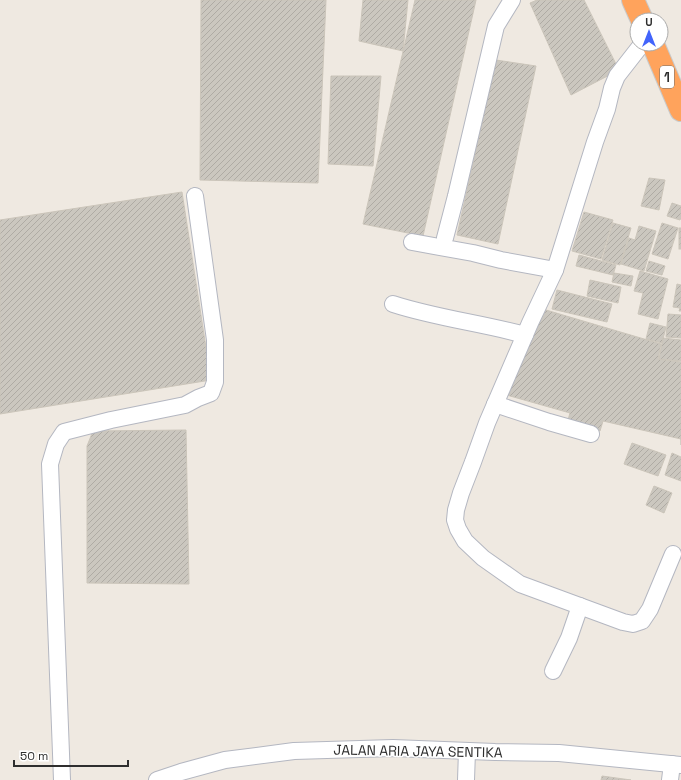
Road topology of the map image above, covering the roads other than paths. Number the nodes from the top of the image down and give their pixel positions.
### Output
1 (512, 0) edge
2 (633, 0) edge
3 (638, 12) edge
4 (636, 52) edge
5 (656, 52) edge
6 (681, 110) edge
7 (195, 196) dead end
8 (445, 238) dead end
9 (412, 242) dead end
10 (555, 270) junction
11 (393, 304) dead end
12 (524, 336) junction
13 (495, 404) junction
14 (591, 434) dead end
15 (673, 554) dead end
16 (580, 606) junction
17 (553, 671) dead end
18 (466, 751) junction
19 (676, 764) edge
20 (62, 780) edge
21 (157, 780) edge
22 (466, 780) edge
23 (670, 780) edge

1 - 8 street
2 - 3 highway
4 - 10 street
5 - 6 highway, 1
7 - 20 street
9 - 10 street
10 - 12 street
11 - 12 street
12 - 13 street
13 - 14 street
13 - 16 street
15 - 16 street
16 - 17 street
18 - 19 street, JALAN ARIA JAYA SENTIKA
18 - 21 street, JALAN ARIA JAYA SENTIKA
18 - 22 street
19 - 23 street

